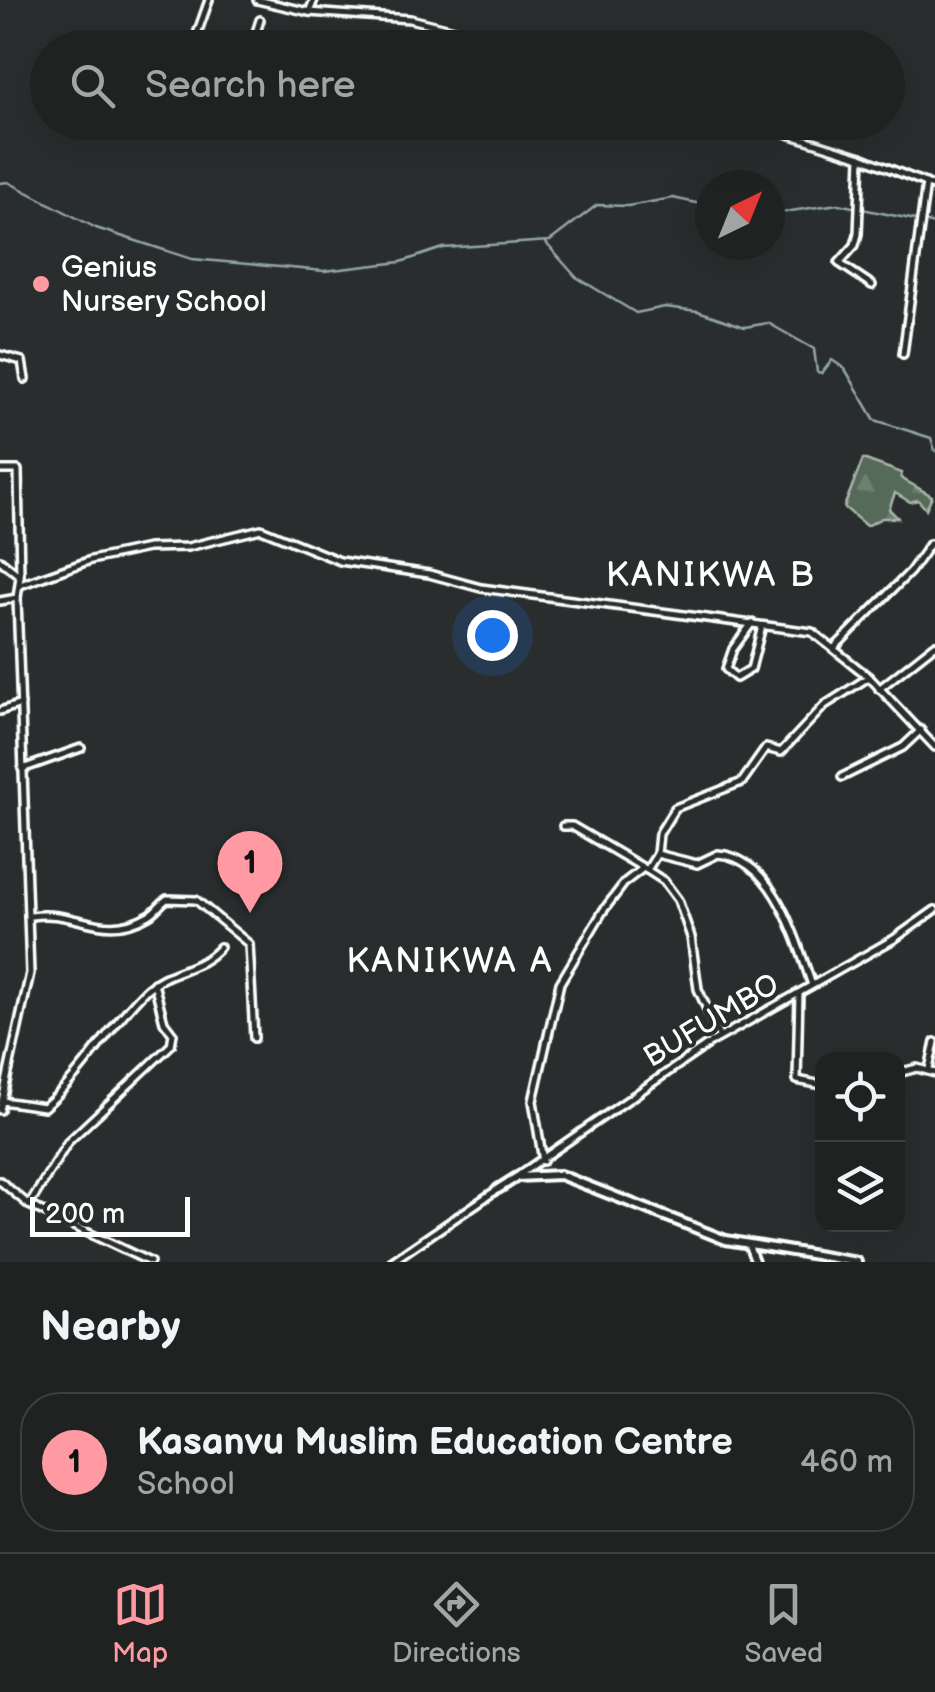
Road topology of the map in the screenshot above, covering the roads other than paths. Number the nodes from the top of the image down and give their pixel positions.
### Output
1 (209, 0) edge
2 (258, 0) edge
3 (314, 0) edge
4 (309, 12) junction
5 (260, 20) dead end
6 (198, 30) edge
7 (257, 30) edge
8 (456, 30) edge
9 (807, 140) edge
10 (861, 157) junction
11 (926, 184) junction
12 (935, 187) edge
13 (872, 285) dead end
14 (0, 354) edge
15 (903, 354) dead end
16 (25, 379) dead end
17 (0, 470) edge
18 (930, 544) dead end
19 (0, 560) edge
20 (20, 576) junction
21 (20, 585) junction
22 (17, 598) junction
23 (0, 601) edge
24 (752, 624) junction
25 (762, 626) junction
26 (935, 645) edge
27 (834, 648) junction
28 (869, 677) junction
29 (879, 689) junction
30 (22, 703) junction
31 (0, 711) edge
32 (921, 730) junction
33 (935, 746) edge
34 (81, 748) dead end
35 (22, 769) junction
36 (842, 777) dead end
37 (563, 826) dead end
38 (657, 854) junction
39 (645, 869) junction
40 (935, 910) edge
41 (31, 916) junction
42 (220, 947) dead end
43 (154, 983) junction
44 (812, 985) junction
45 (799, 992) junction
46 (720, 1037) junction
47 (254, 1038) dead end
48 (935, 1042) edge
49 (932, 1071) edge
50 (905, 1073) edge
51 (815, 1084) edge
52 (2, 1102) edge
53 (0, 1110) edge
54 (543, 1161) junction
55 (517, 1177) junction
56 (0, 1182) edge
57 (498, 1189) joint
58 (28, 1205) junction
59 (748, 1244) junction
60 (797, 1254) junction
61 (150, 1262) edge
62 (391, 1262) edge
63 (755, 1262) edge
64 (804, 1262) edge
65 (857, 1262) edge

1 - 6 street
2 - 4 street
3 - 4 street
4 - 8 street
5 - 7 street
9 - 10 street
10 - 11 street
10 - 13 street
11 - 12 street
11 - 15 street
14 - 16 street
17 - 20 street
18 - 27 street
19 - 20 street
20 - 21 street
21 - 22 street
21 - 24 street
22 - 23 street
22 - 30 street
24 - 25 street
24 - 25 street
25 - 27 street
26 - 29 street
27 - 28 street
28 - 29 street
28 - 38 street
29 - 32 street
30 - 31 street
30 - 35 street
32 - 33 street
32 - 36 street
34 - 35 street
35 - 41 street
37 - 39 street
38 - 39 street
38 - 44 street
39 - 46 street
39 - 54 street
40 - 44 street, BUFUMBO
41 - 47 street
41 - 52 street
42 - 43 street
43 - 52 street
43 - 58 street
44 - 45 street, BUFUMBO
45 - 46 street, BUFUMBO
45 - 51 street
46 - 54 street, BUFUMBO
48 - 49 street
49 - 50 street
52 - 53 street
54 - 55 street, BUFUMBO
55 - 57 street
55 - 59 street
56 - 58 street
57 - 62 street
58 - 61 street
59 - 60 street
59 - 63 street
60 - 64 street
60 - 65 street

